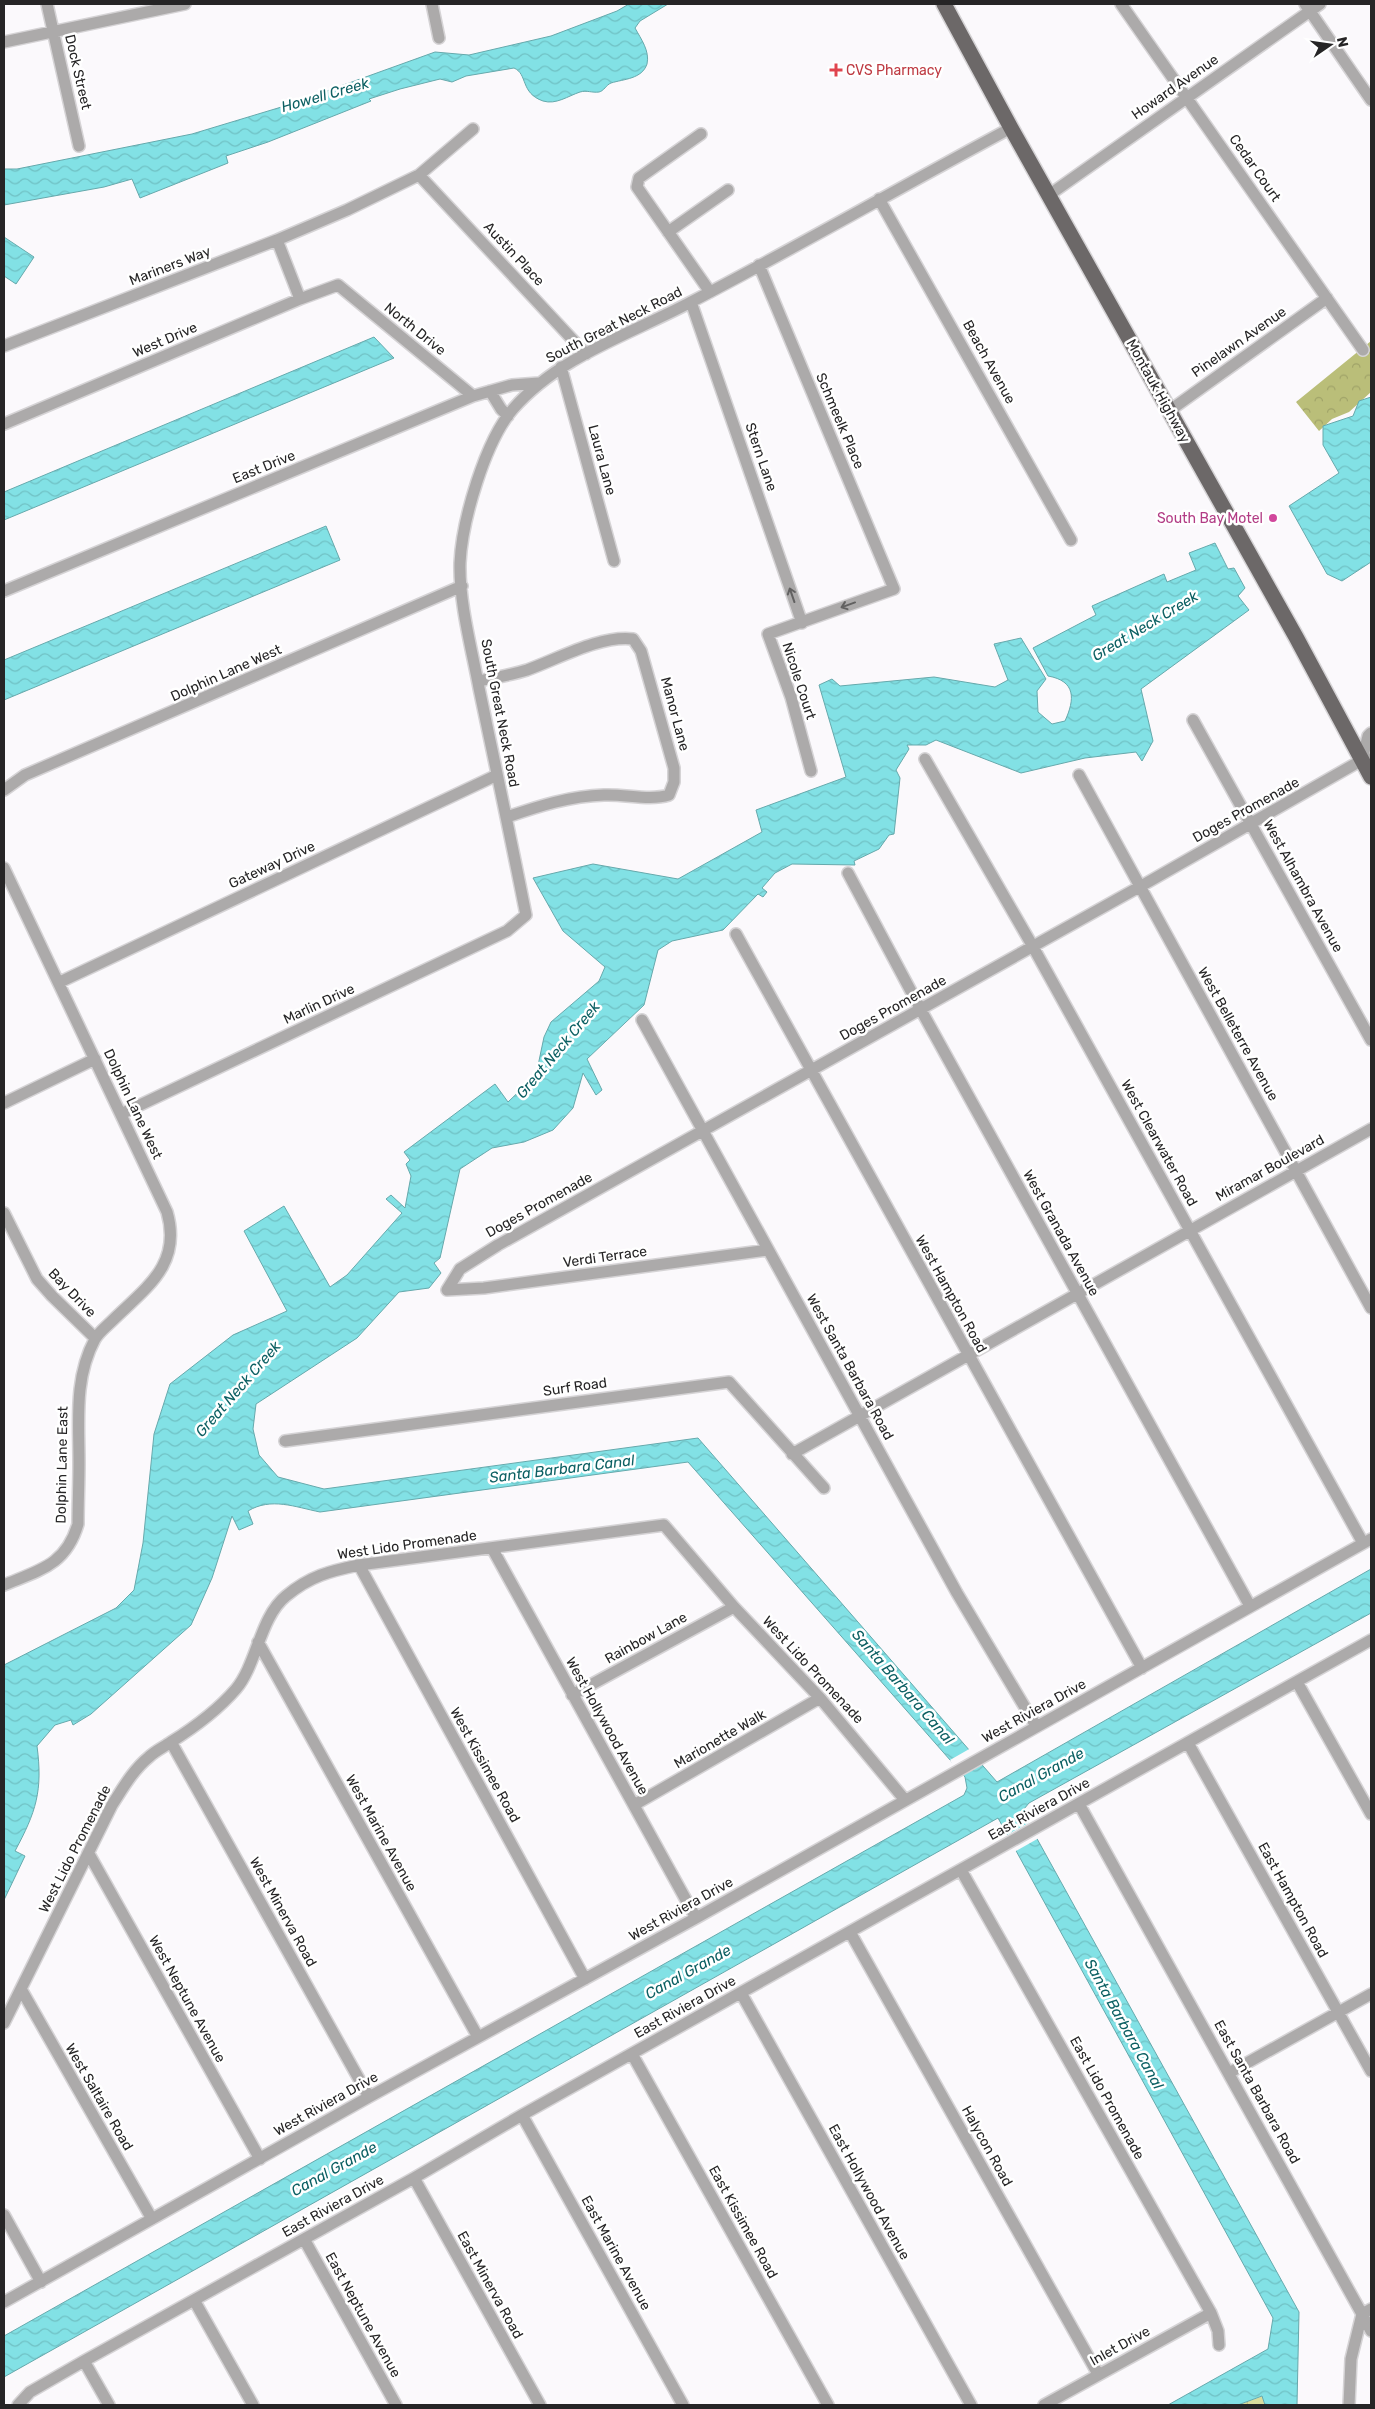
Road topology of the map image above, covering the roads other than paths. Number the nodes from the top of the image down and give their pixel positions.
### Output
1 (47, 4) edge
2 (185, 4) edge
3 (432, 4) edge
4 (945, 4) edge
5 (1121, 4) edge
6 (1320, 4) edge
7 (1307, 7) edge
8 (53, 32) junction
9 (439, 38) dead end
10 (4, 42) edge
11 (1187, 97) junction
12 (1371, 100) edge
13 (1011, 128) junction
14 (472, 129) dead end
15 (701, 134) dead end
16 (79, 146) dead end
17 (420, 175) junction
18 (728, 190) dead end
19 (1049, 195) junction
20 (880, 199) junction
21 (668, 232) junction
22 (277, 240) junction
23 (758, 265) junction
24 (338, 286) joint
25 (710, 292) junction
26 (1327, 298) junction
27 (300, 299) junction
28 (691, 302) junction
29 (4, 346) edge
30 (1363, 350) dead end
31 (586, 354) junction
32 (561, 367) junction
33 (540, 383) junction
34 (490, 390) junction
35 (474, 396) junction
36 (1169, 411) junction
37 (508, 416) junction
38 (4, 424) edge
39 (1072, 540) dead end
40 (614, 562) dead end
41 (462, 586) junction
42 (4, 591) edge
43 (802, 623) junction
44 (478, 681) junction
45 (1193, 720) dead end
46 (1371, 733) edge
47 (925, 759) dead end
48 (1366, 760) edge
49 (811, 771) dead end
50 (497, 775) junction
51 (1078, 775) dead end
52 (1371, 777) edge
53 (4, 790) edge
54 (507, 816) junction
55 (1251, 823) junction
56 (4, 868) edge
57 (848, 873) dead end
58 (1140, 887) junction
59 (526, 915) joint
60 (736, 934) dead end
61 (1032, 945) junction
62 (60, 982) junction
63 (920, 1010) junction
64 (642, 1020) dead end
65 (1371, 1040) edge
66 (96, 1059) junction
67 (811, 1070) junction
68 (4, 1103) edge
69 (121, 1114) junction
70 (1371, 1129) edge
71 (702, 1132) junction
72 (1295, 1171) junction
73 (4, 1213) edge
74 (1190, 1230) junction
75 (768, 1250) junction
76 (447, 1290) joint
77 (1078, 1294) junction
78 (1371, 1308) edge
79 (96, 1338) junction
80 (968, 1355) junction
81 (860, 1416) junction
82 (285, 1441) dead end
83 (792, 1454) junction
84 (824, 1488) dead end
85 (1367, 1541) edge
86 (492, 1548) junction
87 (359, 1565) junction
88 (4, 1585) edge
89 (1250, 1606) junction
90 (734, 1607) junction
91 (1371, 1640) edge
92 (258, 1642) junction
93 (1142, 1668) junction
94 (1296, 1682) junction
95 (572, 1695) junction
96 (820, 1698) junction
97 (1036, 1726) junction
98 (171, 1742) junction
99 (1188, 1743) junction
100 (905, 1800) junction
101 (1079, 1804) junction
102 (634, 1805) junction
103 (1371, 1814) edge
104 (88, 1854) junction
105 (961, 1870) junction
106 (696, 1918) junction
107 (850, 1932) junction
108 (585, 1978) junction
109 (21, 1989) junction
110 (741, 1992) junction
111 (1371, 1994) edge
112 (1339, 2012) junction
113 (4, 2023) edge
114 (478, 2038) junction
115 (632, 2054) junction
116 (1371, 2071) edge
117 (1229, 2073) junction
118 (369, 2097) junction
119 (522, 2115) junction
120 (260, 2159) junction
121 (414, 2178) junction
122 (4, 2215) edge
123 (152, 2219) junction
124 (304, 2239) junction
125 (41, 2282) junction
126 (194, 2300) junction
127 (4, 2302) edge
128 (1367, 2312) edge
129 (1211, 2313) junction
130 (1371, 2330) edge
131 (1219, 2345) dead end
132 (84, 2361) junction
133 (1098, 2374) junction
134 (18, 2405) edge
135 (109, 2405) edge
136 (253, 2405) edge
137 (396, 2405) edge
138 (540, 2405) edge
139 (683, 2405) edge
140 (828, 2405) edge
141 (971, 2405) edge
142 (1044, 2405) edge
143 (1349, 2405) edge

1 - 8 street, Dock Street
2 - 8 street
3 - 9 street
4 - 13 main road, Montauk Highway
5 - 11 street, Cedar Court
6 - 7 street, Howard Avenue
7 - 11 street, Howard Avenue
7 - 12 street
8 - 10 street
8 - 16 street, Dock Street
11 - 19 street, Howard Avenue
11 - 26 street, Cedar Court
13 - 19 main road, Montauk Highway
13 - 20 street, South Great Neck Road
14 - 17 street, Mariners Way
15 - 21 street
17 - 22 street, Mariners Way
17 - 31 street, Austin Place
18 - 21 street
19 - 36 main road, Montauk Highway
20 - 23 street, South Great Neck Road
20 - 39 street, Beach Avenue
21 - 25 street
22 - 27 street
22 - 29 street, Mariners Way
23 - 25 street, South Great Neck Road
23 -> 43 street, Schmeelk Place
24 - 27 street, West Drive
24 - 35 street, North Drive
25 - 28 street, South Great Neck Road
26 - 30 street, Cedar Court
26 - 36 street, Pinelawn Avenue
27 - 38 street, West Drive
28 - 31 street, South Great Neck Road
43 -> 28 street, Stern Lane
31 - 32 street, South Great Neck Road
32 - 33 street, South Great Neck Road
32 - 40 street, Laura Lane
33 - 34 street, East Drive
33 - 37 street, South Great Neck Road
34 - 35 street, East Drive
34 - 37 street
35 - 42 street, East Drive
36 - 48 main road, Montauk Highway
37 - 41 street, South Great Neck Road
41 - 44 street, South Great Neck Road
41 - 53 street, Dolphin Lane West
43 - 49 street, Nicole Court
44 - 50 street, South Great Neck Road
44 - 54 street, Manor Lane
45 - 55 street, West Alhambra Avenue
46 - 48 street
47 - 61 street, West Clearwater Road
48 - 52 main road, Montauk Highway
48 - 55 street, Doges Promenade
50 - 54 street, South Great Neck Road
50 - 62 street, Gateway Drive
51 - 58 street, West Belleterre Avenue
54 - 59 street, South Great Neck Road
55 - 58 street, Doges Promenade
55 - 65 street, West Alhambra Avenue
56 - 62 street, Dolphin Lane West
57 - 63 street, West Granada Avenue
58 - 61 street, Doges Promenade
58 - 72 street, West Belleterre Avenue
59 - 69 street, Marlin Drive
60 - 67 street, West Hampton Road
61 - 63 street, Doges Promenade
61 - 74 street, West Clearwater Road
62 - 66 street, Dolphin Lane West
63 - 67 street, Doges Promenade
63 - 77 street, West Granada Avenue
64 - 71 street, West Santa Barbara Road
66 - 68 street
66 - 69 street, Dolphin Lane West
67 - 71 street, Doges Promenade
67 - 80 street, West Hampton Road
69 - 79 street, Dolphin Lane West
70 - 72 street, Miramar Boulevard
71 - 75 street, West Santa Barbara Road
71 - 76 street, Doges Promenade
72 - 74 street, Miramar Boulevard
72 - 78 street, West Belleterre Avenue
73 - 79 street, Bay Drive
74 - 77 street, Miramar Boulevard
74 - 85 street, West Clearwater Road
75 - 76 street, Verdi Terrace
75 - 81 street, West Santa Barbara Road
77 - 80 street, Miramar Boulevard
77 - 89 street, West Granada Avenue
79 - 88 street, Dolphin Lane East
80 - 81 street, Miramar Boulevard
80 - 93 street, West Hampton Road
81 - 83 street, Miramar Boulevard
81 - 97 street, West Santa Barbara Road
82 - 83 street, Surf Road
83 - 84 street, Surf Road
85 - 89 street, West Riviera Drive
86 - 87 street, West Lido Promenade
86 - 90 street, West Lido Promenade
86 - 95 street, West Hollywood Avenue
87 - 92 street, West Lido Promenade
87 - 108 street, West Kissimee Road
89 - 93 street, West Riviera Drive
90 - 95 street, Rainbow Lane
90 - 96 street, West Lido Promenade
91 - 94 street, East Riviera Drive
92 - 98 street, West Lido Promenade
92 - 114 street, West Marine Avenue
93 - 97 street, West Riviera Drive
94 - 99 street, East Riviera Drive
94 - 103 street
95 - 102 street, West Hollywood Avenue
96 - 100 street, West Lido Promenade
96 - 102 street, Marionette Walk
97 - 100 street, West Riviera Drive
98 - 104 street, West Lido Promenade
98 - 118 street, West Minerva Road
99 - 101 street, East Riviera Drive
99 - 112 street, East Hampton Road
100 - 106 street, West Riviera Drive
101 - 105 street, East Riviera Drive
101 - 117 street, East Santa Barbara Road
102 - 106 street, West Hollywood Avenue
104 - 109 street, West Lido Promenade
104 - 120 street, West Neptune Avenue
105 - 107 street, East Riviera Drive
105 - 129 street, East Lido Promenade
106 - 108 street, West Riviera Drive
107 - 110 street, East Riviera Drive
107 - 133 street, Halycon Road
108 - 114 street, West Riviera Drive
109 - 113 street, West Lido Promenade
109 - 123 street, West Saltaire Road
110 - 115 street, East Riviera Drive
110 - 141 street, East Hollywood Avenue
111 - 112 street
112 - 116 street, East Hampton Road
112 - 117 street
114 - 118 street, West Riviera Drive
115 - 119 street, East Riviera Drive
115 - 140 street, East Kissimee Road
117 - 128 street, East Santa Barbara Road
118 - 120 street, West Riviera Drive
119 - 121 street, East Riviera Drive
119 - 139 street, East Marine Avenue
120 - 123 street, West Riviera Drive
121 - 124 street, East Riviera Drive
121 - 138 street, East Minerva Road
122 - 125 street
123 - 125 street, West Riviera Drive
124 - 126 street, East Riviera Drive
124 - 137 street, East Neptune Avenue
125 - 127 street, West Riviera Drive
126 - 132 street, East Riviera Drive
126 - 136 street
128 - 130 street, East Santa Barbara Road
128 - 143 street
129 - 131 street, East Lido Promenade
129 - 133 street, Inlet Drive
132 - 134 street, East Riviera Drive
132 - 135 street
133 - 142 street, Inlet Drive

